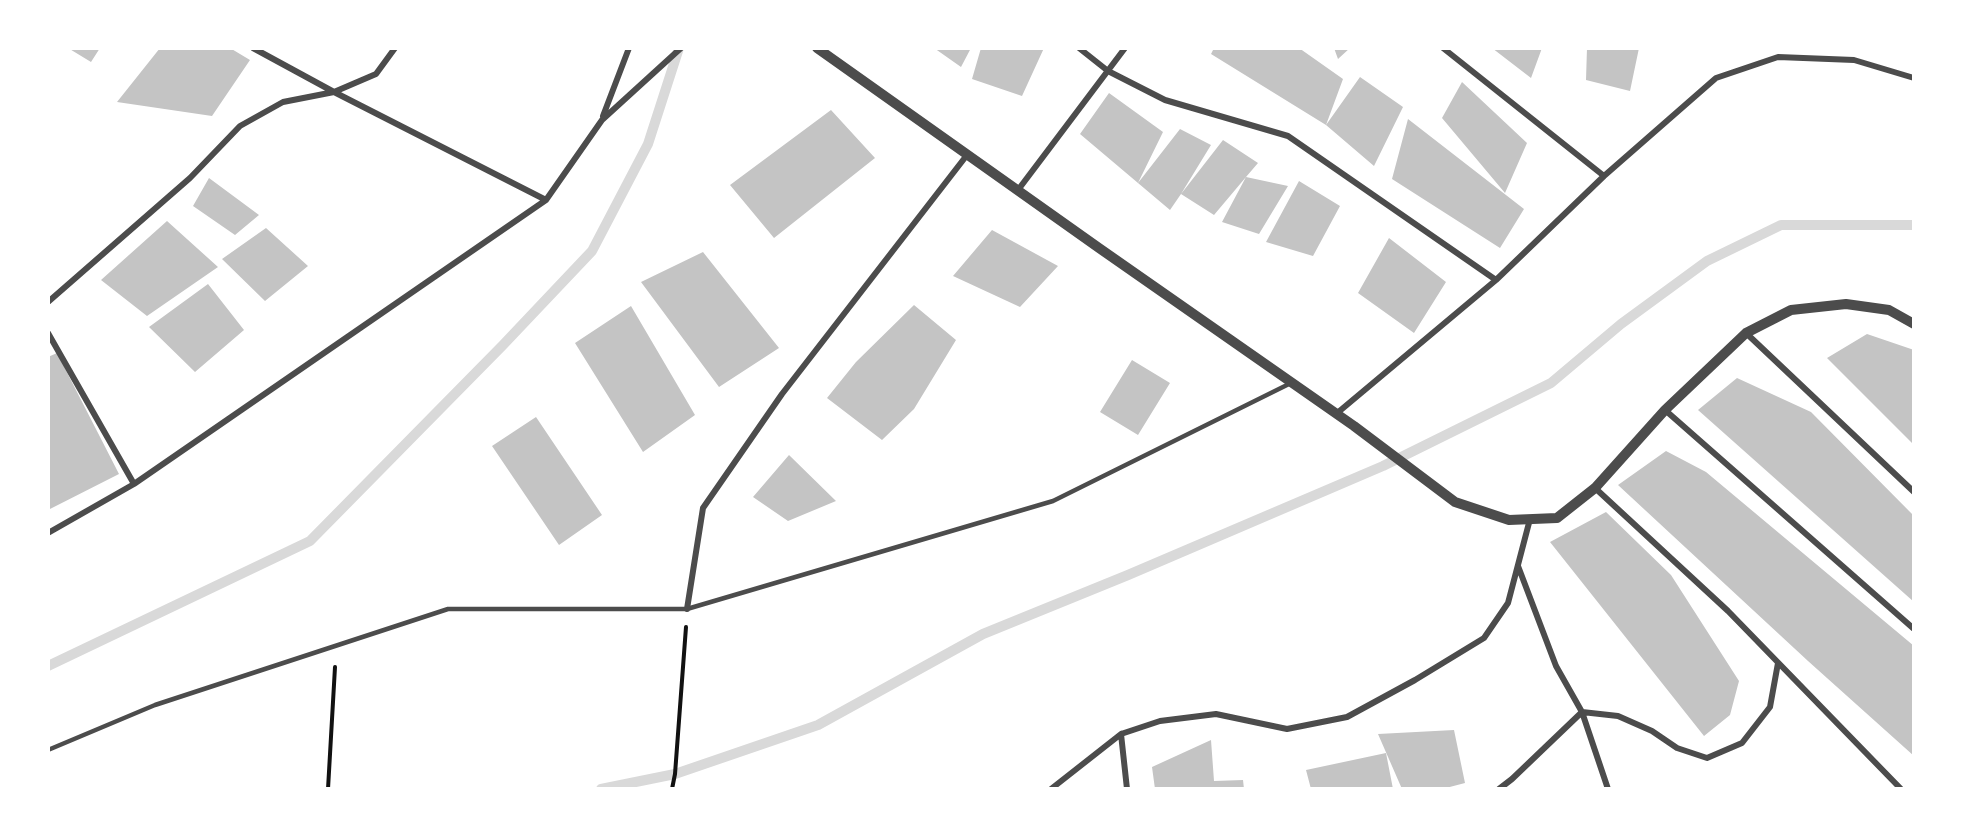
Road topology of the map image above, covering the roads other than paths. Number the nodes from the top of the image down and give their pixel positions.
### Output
1 (253, 48) edge
2 (395, 48) edge
3 (628, 48) edge
4 (681, 48) edge
5 (1079, 48) edge
6 (1125, 48) edge
7 (1443, 48) edge
8 (818, 49) edge
9 (1108, 71) junction
10 (1914, 78) edge
11 (334, 92) junction
12 (602, 120) junction
13 (967, 155) junction
14 (1604, 176) junction
15 (1017, 190) junction
16 (546, 200) junction
17 (1496, 280) junction
18 (48, 302) edge
19 (1914, 324) edge
20 (48, 333) edge
21 (1746, 333) junction
22 (1291, 383) junction
23 (1665, 410) junction
24 (1336, 414) junction
25 (134, 484) junction
26 (1594, 488) junction
27 (1914, 492) edge
28 (1530, 519) junction
29 (48, 533) edge
30 (1517, 565) junction
31 (687, 609) junction
32 (1914, 629) edge
33 (1778, 663) junction
34 (1582, 712) junction
35 (1121, 734) junction
36 (48, 750) edge
37 (1051, 789) edge
38 (1127, 789) edge
39 (1499, 789) edge
40 (1608, 789) edge
41 (1901, 789) edge

1 - 11 street
2 - 11 street
3 - 12 street
4 - 12 street
5 - 9 street
6 - 9 street
7 - 14 street
8 - 13 street
9 - 15 street
9 - 17 street
10 - 14 street
11 - 16 street
11 - 18 street
12 - 16 street
13 - 15 street
13 - 31 street
14 - 17 street
15 - 22 street
16 - 25 street
17 - 24 street
19 - 21 street
20 - 25 street
21 - 23 street
21 - 27 street
22 - 24 street
22 - 31 lane
23 - 26 street
23 - 32 street
24 - 28 street
25 - 29 street
26 - 28 street
26 - 33 street
28 - 30 street
30 - 34 street
30 - 35 street
31 - 36 lane
33 - 34 street
33 - 41 street
34 - 39 street
34 - 40 street
35 - 37 street
35 - 38 street

